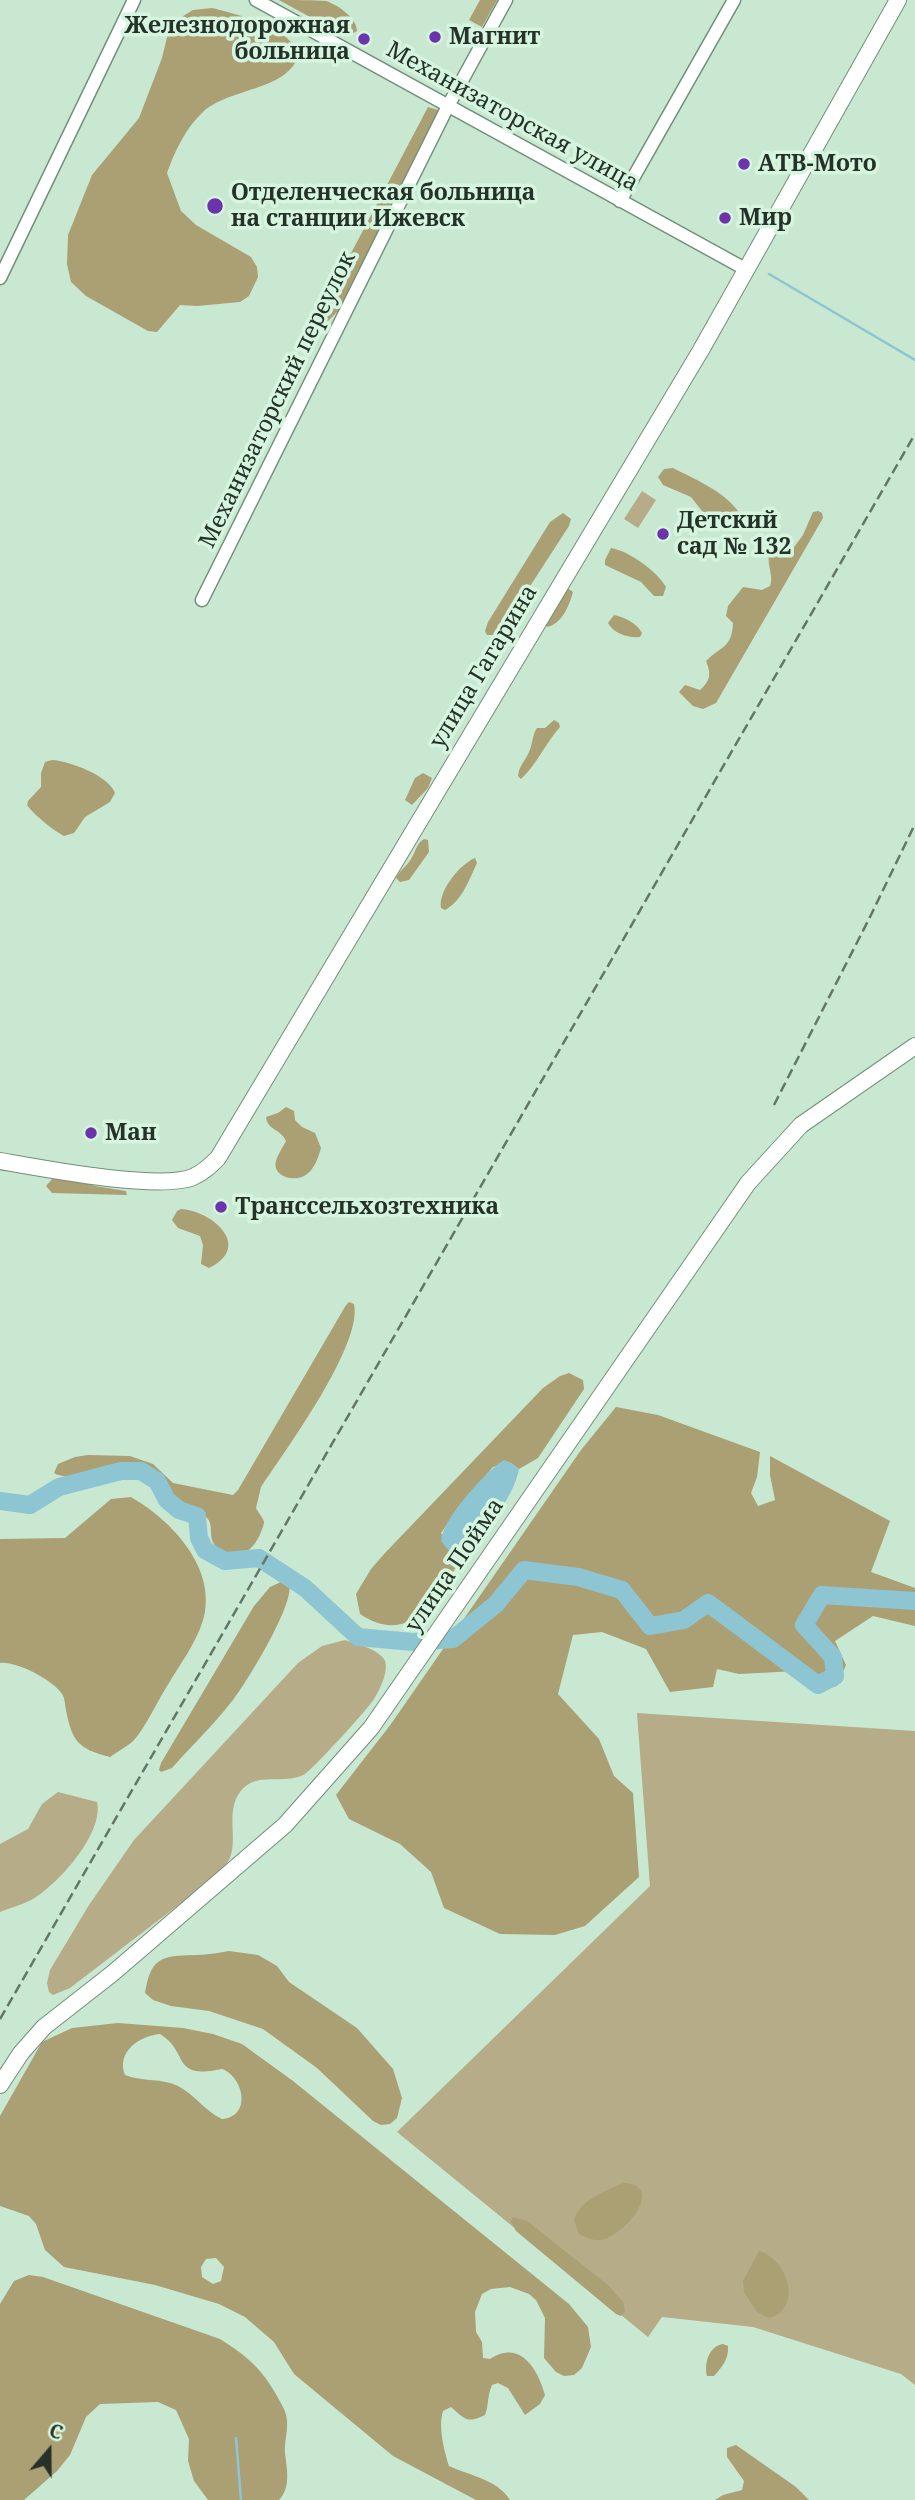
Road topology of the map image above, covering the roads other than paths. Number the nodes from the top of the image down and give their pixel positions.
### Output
1 (134, 0) edge
2 (256, 0) edge
3 (506, 0) edge
4 (734, 0) edge
5 (898, 0) edge
6 (448, 106) junction
7 (620, 201) junction
8 (747, 270) junction
9 (0, 278) edge
10 (202, 600) dead end
11 (915, 1046) edge
12 (0, 1161) edge
13 (0, 2085) edge

1 - 9 street
2 - 6 street, Механизаторская улица
3 - 6 street, Механизаторский переулок
4 - 7 street
5 - 8 main road, улица Гагарина
6 - 7 street, Механизаторская улица
6 - 10 street, Механизаторский переулок
7 - 8 street, Механизаторская улица
8 - 12 main road, улица Гагарина
11 - 13 main road, улица Пойма

